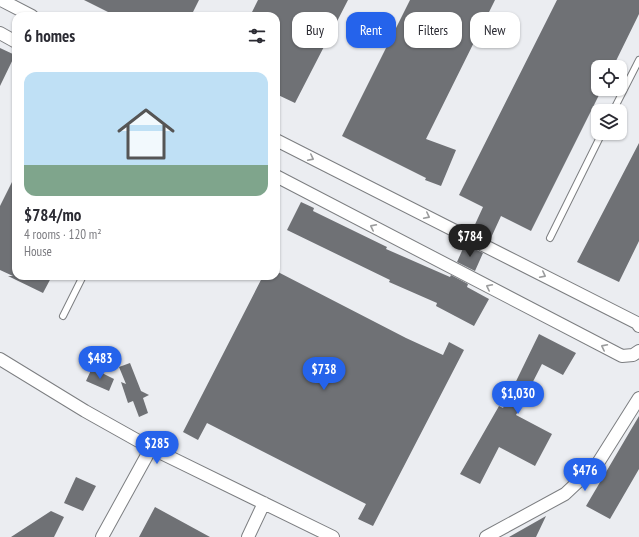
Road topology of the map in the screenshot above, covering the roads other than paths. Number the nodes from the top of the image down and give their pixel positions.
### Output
1 (1, 0) edge
2 (24, 12) edge
3 (0, 33) edge
4 (12, 40) edge
5 (639, 60) edge
6 (617, 104) edge
7 (599, 140) edge
8 (280, 142) edge
9 (280, 178) edge
10 (550, 238) dead end
11 (81, 280) edge
12 (63, 316) dead end
13 (639, 326) edge
14 (639, 351) edge
15 (0, 359) edge
16 (639, 398) edge
17 (151, 448) junction
18 (264, 503) junction
19 (102, 537) edge
20 (248, 537) edge
21 (333, 537) edge
22 (486, 537) edge

1 - 2 street
3 - 4 street
5 - 6 lane
7 - 10 lane
8 -> 13 street
14 -> 9 street
11 - 12 lane
15 - 17 street
16 - 22 street
17 - 18 street
17 - 19 street
18 - 20 street
18 - 21 street

